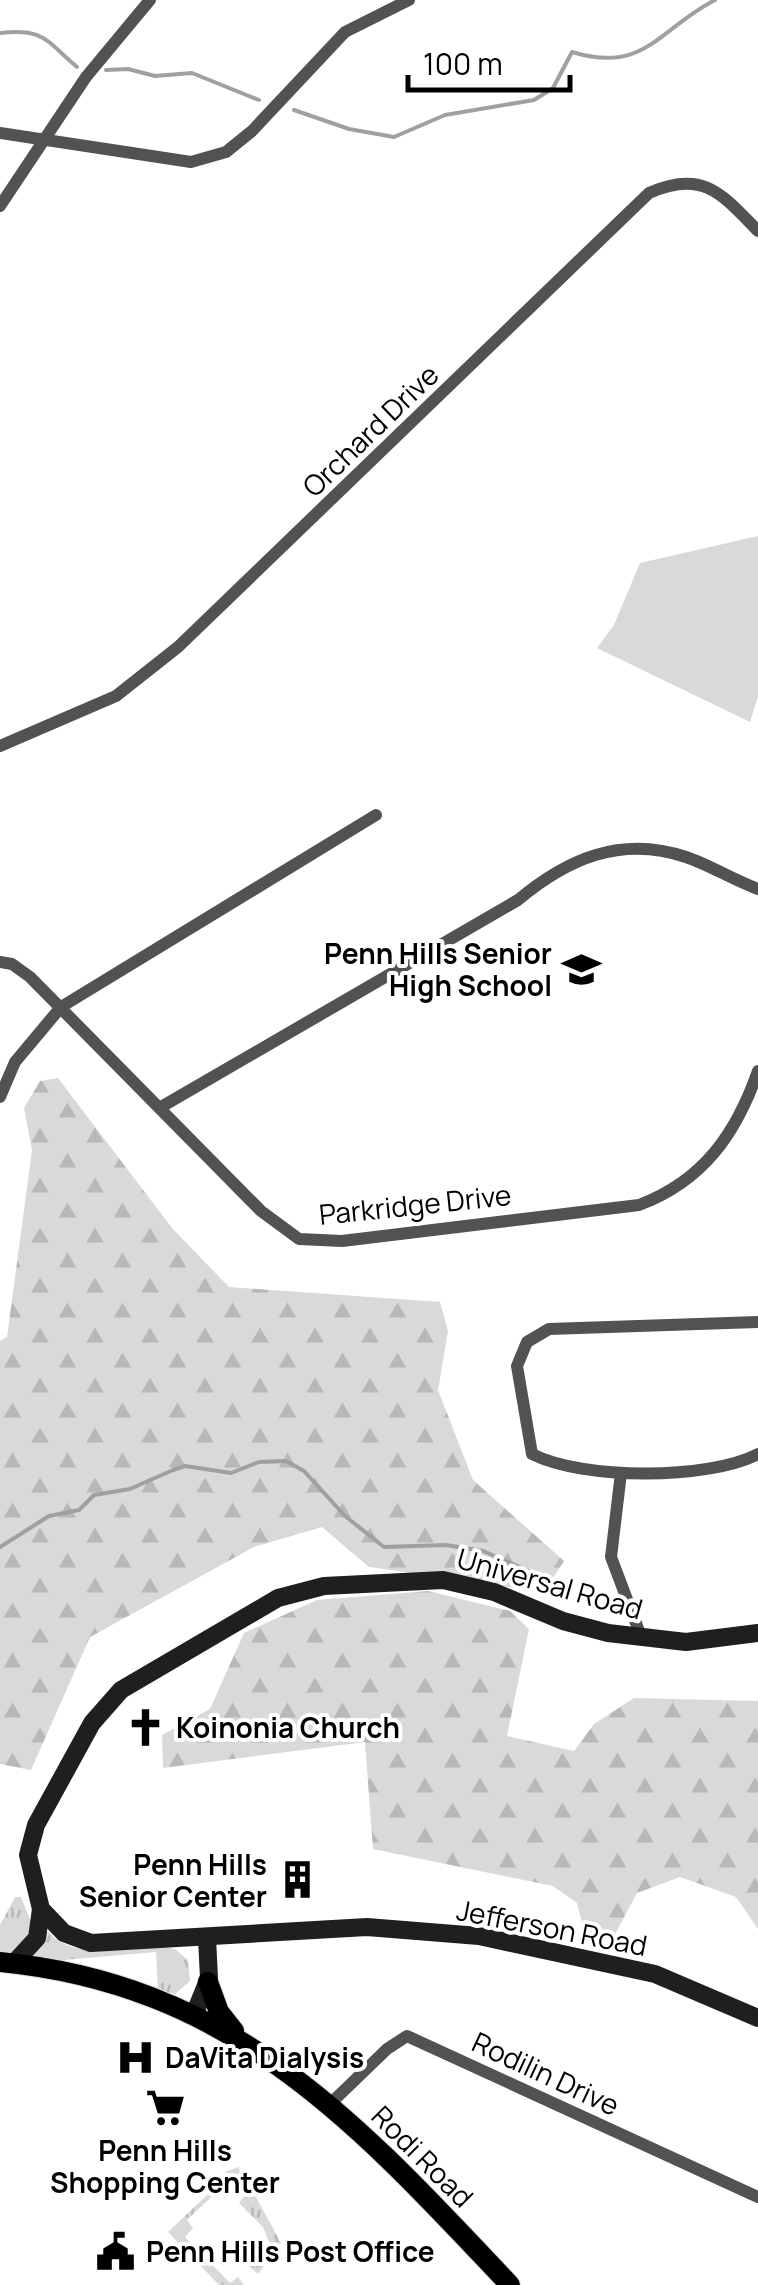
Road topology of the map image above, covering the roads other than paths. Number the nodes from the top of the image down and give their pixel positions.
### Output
1 (150, 0) edge
2 (409, 0) edge
3 (0, 133) edge
4 (46, 140) junction
5 (0, 206) edge
6 (758, 231) edge
7 (0, 746) edge
8 (376, 815) dead end
9 (758, 889) edge
10 (0, 962) edge
11 (61, 1007) junction
12 (758, 1071) edge
13 (0, 1097) edge
14 (161, 1107) junction
15 (758, 1322) edge
16 (758, 1454) edge
17 (621, 1473) junction
18 (758, 1633) edge
19 (642, 1638) junction
20 (41, 1909) junction
21 (202, 1938) junction
22 (4, 1966) edge
23 (208, 1982) junction
24 (190, 2013) junction
25 (758, 2018) edge
26 (243, 2040) junction
27 (330, 2104) junction
28 (758, 2198) edge
29 (510, 2285) edge

1 - 4 street
2 - 4 street
3 - 4 street
4 - 5 street
6 - 7 street, Orchard Drive
8 - 11 street
9 - 14 street
10 - 11 street, Parkridge Drive
11 - 13 street
11 - 14 street, Parkridge Drive
12 - 14 street, Parkridge Drive
15 - 17 street
16 - 17 street
17 - 19 street
18 - 19 street, Universal Road
19 - 20 street, Universal Road
20 - 21 street, Jefferson Road
20 - 22 street
21 - 23 street
21 - 24 street
21 - 25 street, Jefferson Road
22 - 24 main road, Rodi Road
23 - 24 street
23 - 26 main road
24 - 26 main road, Rodi Road
26 - 27 main road, Rodi Road
27 - 28 street, Rodilin Drive
27 - 29 main road, Rodi Road

